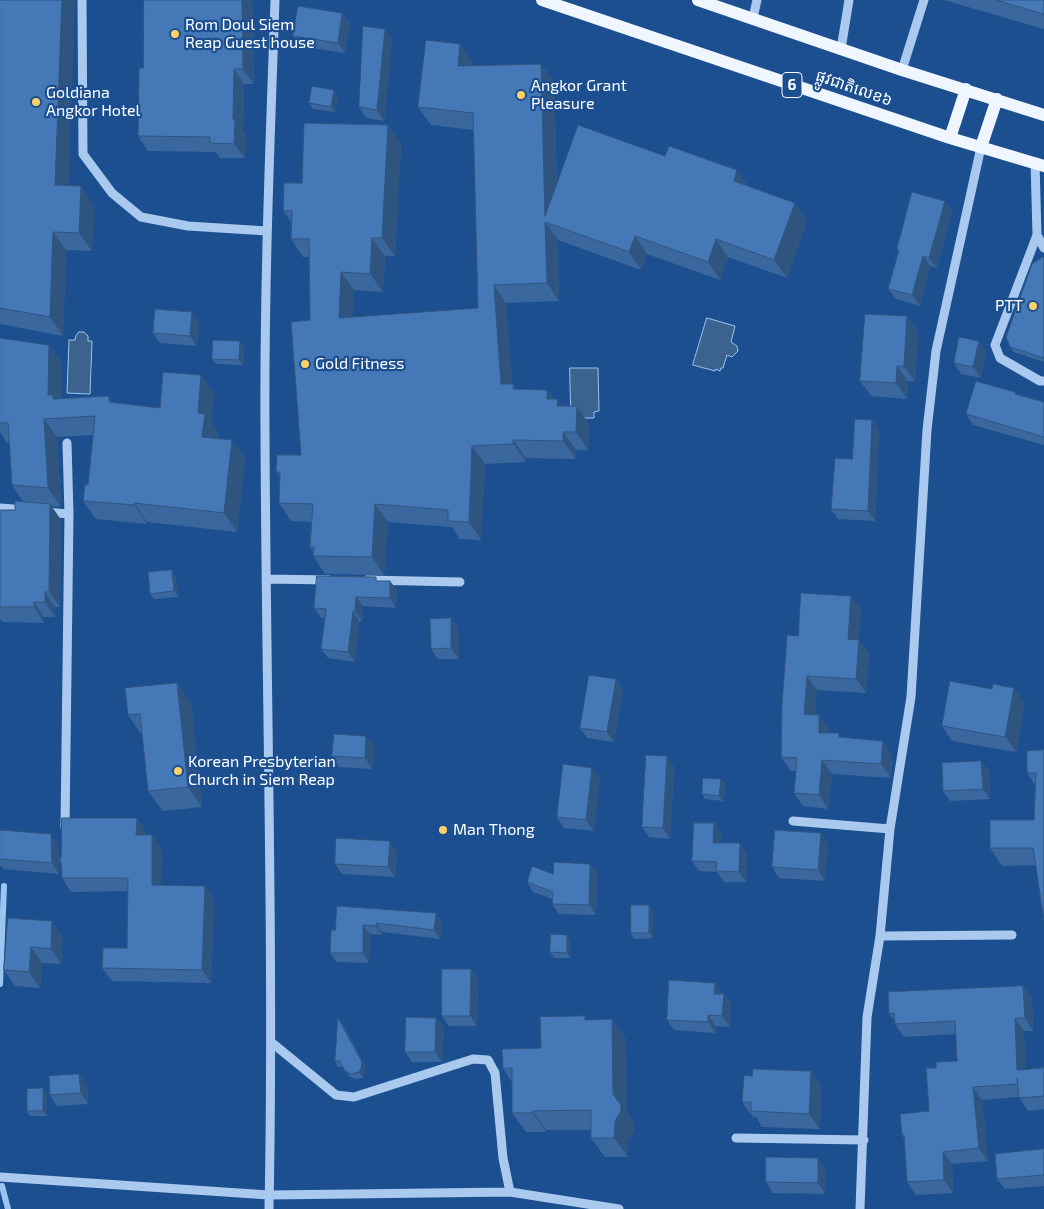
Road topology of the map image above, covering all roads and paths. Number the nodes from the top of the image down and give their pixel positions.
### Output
1 (82, 0) edge
2 (275, 0) edge
3 (542, 0) edge
4 (698, 0) edge
5 (757, 0) edge
6 (849, 0) edge
7 (924, 0) edge
8 (753, 18) junction
9 (841, 49) junction
10 (902, 70) junction
11 (966, 89) junction
12 (997, 99) junction
13 (1044, 114) edge
14 (950, 138) junction
15 (981, 147) junction
16 (1039, 164) edge
17 (267, 232) junction
18 (1037, 235) junction
19 (1044, 248) edge
20 (1044, 381) edge
21 (67, 443) dead end
22 (0, 508) edge
23 (69, 514) junction
24 (266, 579) junction
25 (334, 580) edge
26 (353, 580) edge
27 (460, 582) dead end
28 (793, 821) dead end
29 (890, 829) junction
30 (65, 841) edge
31 (1012, 935) dead end
32 (880, 936) junction
33 (271, 1042) junction
34 (736, 1138) dead end
35 (864, 1140) junction
36 (0, 1177) edge
37 (510, 1192) junction
38 (269, 1195) junction
39 (269, 1209) edge
40 (619, 1209) edge
41 (860, 1209) edge

1 - 17 street
2 - 17 street
3 - 14 main road, ផ្លូវជាតិលេខ៦ / 6
4 - 8 main road, ផ្លូវជាតិលេខ៦
5 - 8 street
6 - 9 street
7 - 10 street
8 - 9 main road, ផ្លូវជាតិលេខ៦
9 - 10 main road, ផ្លូវជាតិលេខ៦
10 - 11 main road, ផ្លូវជាតិលេខ៦
11 - 12 main road, ផ្លូវជាតិលេខ៦
11 - 14 main road
12 - 13 main road, ផ្លូវជាតិលេខ៦
12 - 15 main road
14 - 15 main road, ផ្លូវជាតិលេខ៦ / 6
15 - 16 main road, ផ្លូវជាតិលេខ៦ / 6
15 - 29 street
16 - 18 street
17 - 24 street
18 - 19 street
18 - 20 street
21 - 23 street
22 - 23 street
23 - 30 street
24 - 25 street
24 - 33 street
26 - 27 street
28 - 29 street
29 - 32 street
31 - 32 street
32 - 35 street
33 - 37 street
33 - 38 street
34 - 35 street
35 - 41 street
36 - 38 street
37 - 38 street
37 - 40 street
38 - 39 street

